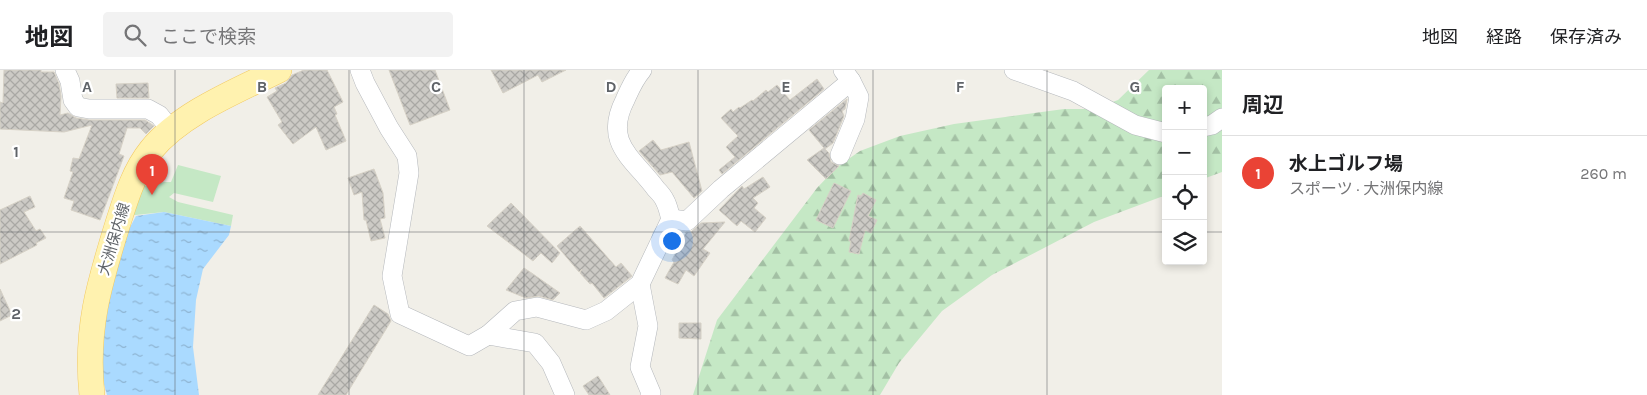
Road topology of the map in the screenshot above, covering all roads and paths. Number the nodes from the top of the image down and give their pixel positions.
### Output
1 (65, 70) edge
2 (280, 70) edge
3 (360, 70) edge
4 (642, 70) edge
5 (1014, 70) edge
6 (847, 75) edge
7 (1222, 118) edge
8 (1207, 126) edge
9 (171, 130) junction
10 (1162, 132) edge
11 (840, 155) dead end
12 (670, 219) junction
13 (640, 284) junction
14 (488, 335) junction
15 (92, 395) edge
16 (565, 395) edge
17 (650, 395) edge

1 - 9 street
2 - 9 main road, 大洲保内線
3 - 14 street
4 - 12 street
5 - 10 street
6 - 11 street
6 - 12 street
7 - 8 street
9 - 15 main road, 大洲保内線
12 - 13 street
13 - 14 street
13 - 17 street
14 - 16 street

